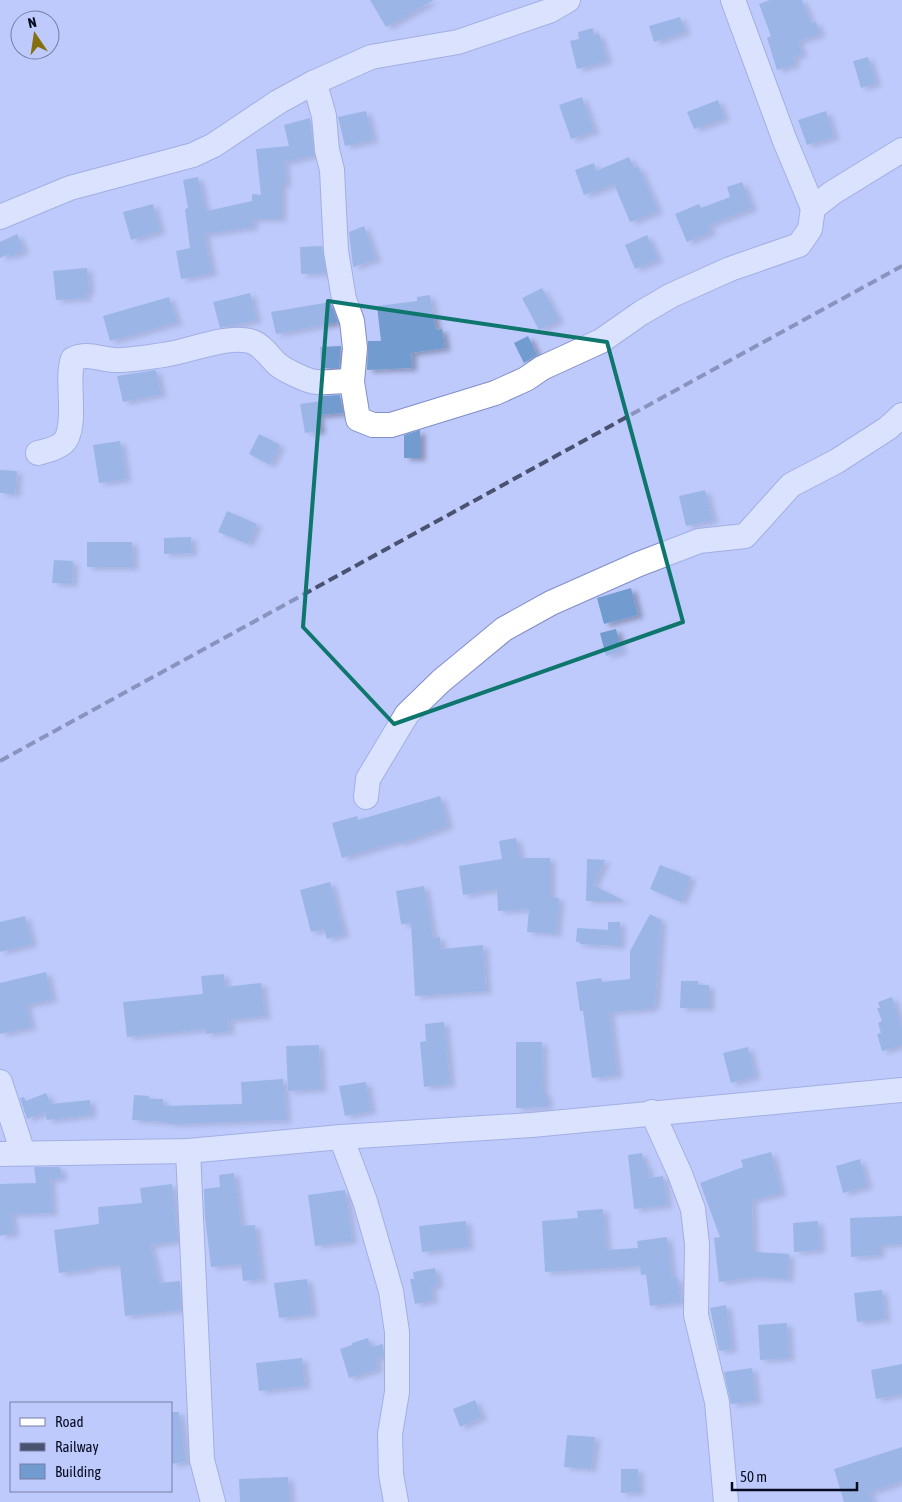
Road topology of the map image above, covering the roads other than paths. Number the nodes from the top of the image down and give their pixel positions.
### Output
1 (568, 0) edge
2 (733, 0) edge
3 (313, 83) junction
4 (902, 150) edge
5 (813, 208) junction
6 (0, 217) edge
7 (352, 382) junction
8 (902, 415) edge
9 (38, 454) dead end
10 (366, 797) dead end
11 (0, 1082) edge
12 (901, 1095) edge
13 (652, 1112) junction
14 (341, 1137) junction
15 (188, 1151) junction
16 (11, 1154) edge
17 (213, 1502) edge
18 (396, 1502) edge
19 (726, 1502) edge

1 - 3 street
2 - 5 street
3 - 6 street
3 - 7 street
4 - 5 street
5 - 7 street
7 - 9 street
8 - 10 street
11 - 16 street
12 - 13 street
13 - 14 street
13 - 19 street
14 - 15 street
14 - 18 street
15 - 16 street
15 - 17 street

